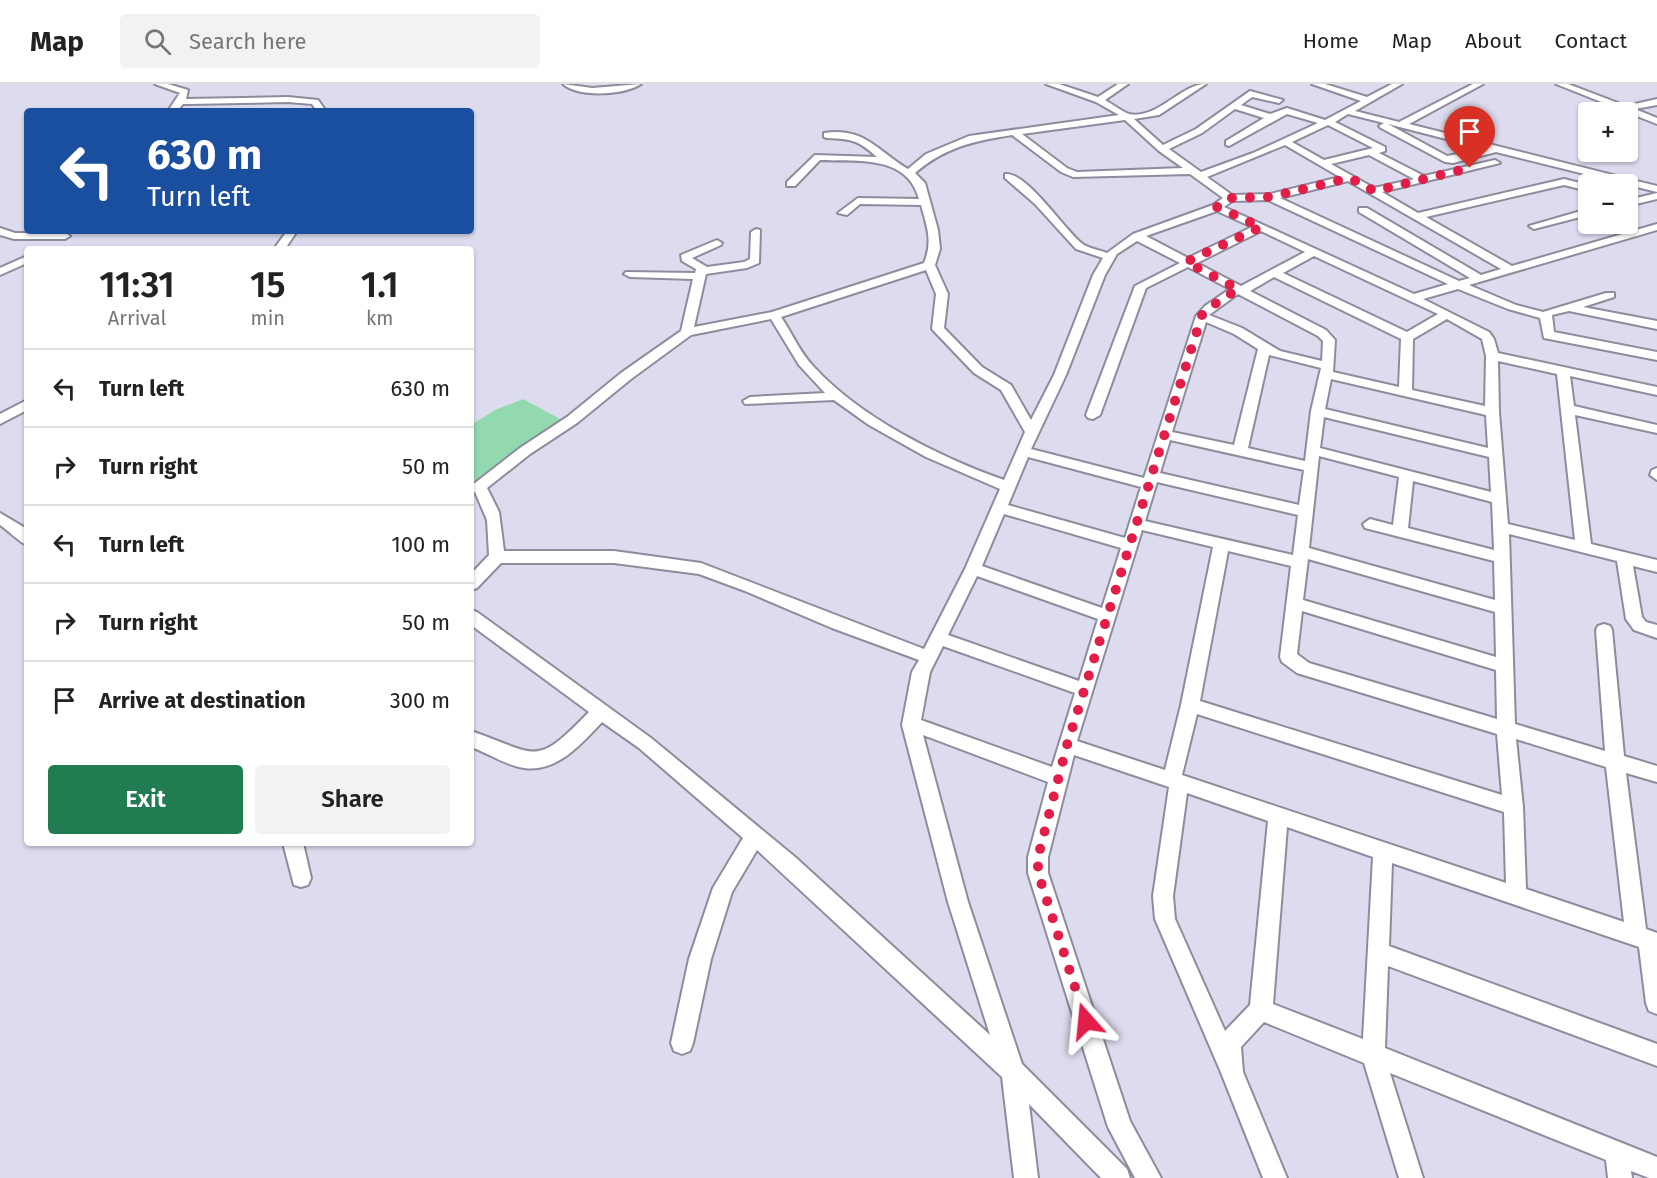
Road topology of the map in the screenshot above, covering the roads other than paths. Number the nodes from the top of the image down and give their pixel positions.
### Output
1 (159, 84) edge
2 (567, 84) edge
3 (637, 84) edge
4 (1050, 84) edge
5 (1124, 84) edge
6 (1202, 84) edge
7 (1316, 84) edge
8 (1398, 84) edge
9 (1479, 84) edge
10 (1560, 84) edge
11 (1100, 100) junction
12 (1280, 100) dead end
13 (1367, 100) junction
14 (180, 102) junction
15 (1607, 102) edge
16 (1657, 102) edge
17 (1235, 106) junction
18 (1638, 106) edge
19 (175, 108) edge
20 (320, 108) edge
21 (1346, 111) junction
22 (1638, 114) edge
23 (1126, 117) junction
24 (1271, 117) junction
25 (1372, 120) junction
26 (1657, 121) edge
27 (1327, 122) junction
28 (1402, 124) junction
29 (1199, 131) junction
30 (1015, 133) junction
31 (827, 135) dead end
32 (1209, 135) dead end
33 (1219, 139) dead end
34 (1284, 141) junction
35 (1229, 143) junction
36 (1500, 148) junction
37 (1162, 149) junction
38 (1371, 152) junction
39 (1256, 155) junction
40 (886, 160) junction
41 (1453, 160) junction
42 (1495, 162) dead end
43 (1323, 163) junction
44 (1470, 168) junction
45 (909, 173) junction
46 (1196, 173) junction
47 (1008, 176) dead end
48 (1350, 178) junction
49 (1423, 180) junction
50 (790, 184) dead end
51 (1578, 186) edge
52 (1657, 189) edge
53 (1374, 191) junction
54 (1657, 195) edge
55 (1270, 197) junction
56 (1638, 199) edge
57 (924, 202) junction
58 (1223, 202) junction
59 (1394, 202) junction
60 (843, 213) dead end
61 (1578, 215) edge
62 (1419, 216) junction
63 (1534, 226) dead end
64 (1261, 227) junction
65 (1657, 227) edge
66 (0, 231) edge
67 (756, 232) dead end
68 (51, 234) edge
69 (67, 234) edge
70 (1137, 236) junction
71 (717, 243) dead end
72 (48, 246) edge
73 (1314, 252) junction
74 (1109, 257) junction
75 (24, 261) edge
76 (1186, 262) junction
77 (929, 265) junction
78 (1511, 270) junction
79 (0, 273) edge
80 (1274, 273) junction
81 (630, 274) dead end
82 (700, 274) junction
83 (1480, 279) junction
84 (1459, 285) junction
85 (1238, 289) junction
86 (1610, 296) dead end
87 (1413, 298) junction
88 (1569, 307) junction
89 (1447, 314) junction
90 (774, 315) junction
91 (1202, 315) junction
92 (1546, 316) junction
93 (1657, 325) edge
94 (687, 332) junction
95 (1407, 337) junction
96 (1265, 347) junction
97 (1492, 356) junction
98 (1657, 356) edge
99 (1327, 370) junction
100 (1563, 372) junction
101 (1657, 391) edge
102 (1405, 392) junction
103 (834, 396) junction
104 (750, 401) dead end
105 (24, 406) edge
106 (1567, 409) junction
107 (1318, 411) junction
108 (1492, 412) junction
109 (1093, 415) dead end
110 (0, 420) edge
111 (1657, 429) edge
112 (1032, 432) junction
113 (1164, 434) junction
114 (1313, 450) junction
115 (1023, 451) junction
116 (1240, 451) junction
117 (1494, 454) junction
118 (1311, 466) junction
119 (1406, 475) junction
120 (1150, 480) junction
121 (475, 487) edge
122 (1009, 487) junction
123 (1498, 499) junction
124 (1001, 508) junction
125 (1306, 512) junction
126 (0, 518) edge
127 (1137, 524) junction
128 (1370, 524) dead end
129 (1501, 527) junction
130 (1400, 531) junction
131 (24, 533) edge
132 (1131, 545) junction
133 (1221, 545) junction
134 (1584, 548) junction
135 (497, 557) junction
136 (1300, 557) junction
137 (1501, 557) junction
138 (1624, 558) junction
139 (1657, 566) edge
140 (974, 569) junction
141 (474, 581) edge
142 (1293, 603) junction
143 (1502, 608) junction
144 (1108, 616) junction
145 (474, 618) edge
146 (1604, 630) dead end
147 (1657, 632) edge
148 (939, 638) junction
149 (929, 657) junction
150 (1505, 666) junction
151 (1084, 690) junction
152 (1190, 705) junction
153 (601, 711) junction
154 (911, 725) junction
155 (1506, 729) junction
156 (474, 740) edge
157 (1067, 745) junction
158 (1614, 762) junction
159 (1657, 774) edge
160 (1059, 778) junction
161 (1176, 781) junction
162 (1512, 807) junction
163 (1278, 815) junction
164 (755, 836) junction
165 (294, 846) edge
166 (1383, 850) junction
167 (302, 878) dead end
168 (1516, 894) junction
169 (1647, 940) edge
170 (1378, 952) junction
171 (1657, 1003) edge
172 (1261, 1010) junction
173 (682, 1043) dead end
174 (1372, 1055) junction
175 (1657, 1055) edge
176 (1012, 1071) junction
177 (1232, 1072) junction
178 (1617, 1153) junction
179 (1657, 1169) edge
180 (1026, 1178) edge
181 (1118, 1178) edge
182 (1149, 1178) edge
183 (1275, 1178) edge
184 (1411, 1178) edge
185 (1620, 1178) edge

1 - 14 street
2 - 3 street
4 - 11 street
5 - 11 street
6 - 23 street
7 - 13 street
8 - 13 street
9 - 28 street
10 - 15 street
11 - 23 street
12 - 17 street
13 - 21 street
14 - 19 street
14 - 20 street
16 - 18 street
17 - 24 street
17 - 29 street
21 - 25 street
21 - 27 street
22 - 26 street
23 - 30 street
23 - 37 street
24 - 27 street
24 - 35 street
25 - 28 street
25 - 41 street
27 - 34 street
27 - 38 street
28 - 36 street
29 - 32 street
29 - 37 street
30 - 45 street
30 - 46 street
31 - 40 street
33 - 35 street
34 - 39 street
34 - 43 street
35 - 39 street
36 - 41 street
36 - 52 street
37 - 46 street
38 - 43 street
38 - 49 street
39 - 46 street
40 - 45 street
40 - 50 street
41 - 44 street
42 - 44 street
43 - 48 street
44 - 49 street
45 - 57 street
46 - 58 street
47 - 74 street
48 - 53 street
48 - 55 street
49 - 53 street
51 - 62 street
53 - 59 street
54 - 56 street
55 - 58 street
55 - 84 street
57 - 60 street
57 - 77 street
58 - 64 street
58 - 70 street
59 - 62 street
59 - 83 street
61 - 63 street
62 - 78 street
64 - 73 street
64 - 76 street
65 - 78 street
66 - 68 street
67 - 82 street
69 - 72 street
70 - 74 street
70 - 76 street
71 - 82 street
73 - 80 street
73 - 87 street
74 - 112 street
75 - 79 street
76 - 85 street
76 - 109 street
77 - 90 street
77 - 112 street
78 - 83 street
80 - 85 street
80 - 95 street
81 - 82 street
82 - 94 street
83 - 84 street
84 - 87 street
84 - 92 street
85 - 91 street
85 - 99 street
86 - 88 street
87 - 89 street
88 - 92 street
88 - 93 street
89 - 95 street
89 - 97 street
90 - 94 street
90 - 103 street
91 - 96 street
91 - 113 street
92 - 98 street
94 - 121 street
95 - 102 street
96 - 99 street
96 - 116 street
97 - 100 street
97 - 108 street
99 - 102 street
99 - 107 street
100 - 101 street
100 - 106 street
102 - 108 street
103 - 104 street
103 - 122 street
105 - 110 street
106 - 111 street
106 - 134 street
107 - 114 street
107 - 117 street
108 - 117 street
112 - 115 street
113 - 116 street
113 - 120 street
114 - 118 street
114 - 119 street
115 - 120 street
115 - 122 street
116 - 118 street
117 - 123 street
118 - 125 street
119 - 123 street
119 - 130 street
120 - 125 street
120 - 127 street
121 - 135 street
122 - 124 street
123 - 129 street
124 - 132 street
124 - 140 street
125 - 136 street
126 - 131 street
127 - 132 street
127 - 133 street
128 - 130 street
129 - 134 street
129 - 137 street
130 - 137 street
132 - 144 street
133 - 136 street
133 - 152 street
134 - 138 street
135 - 141 street
135 - 149 street
136 - 142 street
136 - 143 street
137 - 143 street
138 - 139 street
138 - 147 street
140 - 144 street
140 - 148 street
142 - 150 street
142 - 155 street
143 - 150 street
144 - 151 street
145 - 153 street
146 - 158 street
148 - 149 street
148 - 151 street
149 - 154 street
150 - 155 street
151 - 157 street
152 - 161 street
152 - 162 street
153 - 156 street
153 - 164 street
154 - 160 street
154 - 176 street
155 - 158 street
155 - 162 street
157 - 160 street
157 - 161 street
158 - 159 street
158 - 169 street
160 - 182 street
161 - 163 street
161 - 177 street
162 - 168 street
163 - 166 street
163 - 172 street
164 - 173 street
164 - 176 street
165 - 167 street
166 - 168 street
166 - 170 street
168 - 169 street
169 - 171 street
170 - 174 street
170 - 175 street
172 - 174 street
172 - 177 street
174 - 178 street
174 - 184 street
176 - 180 street
176 - 181 street
177 - 183 street
178 - 179 street
178 - 185 street

